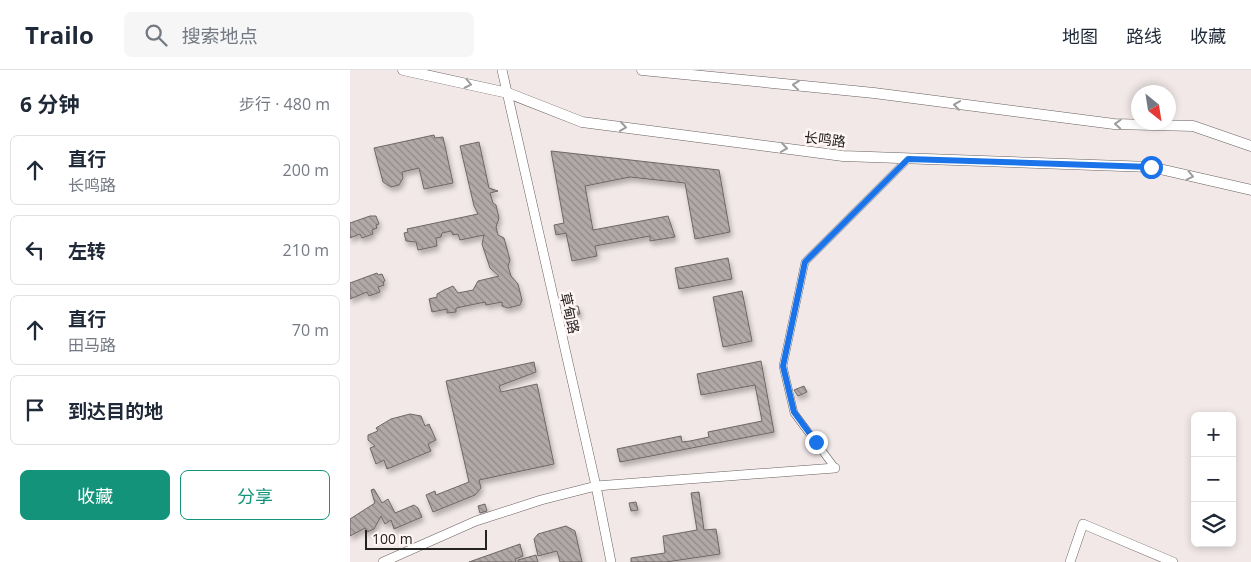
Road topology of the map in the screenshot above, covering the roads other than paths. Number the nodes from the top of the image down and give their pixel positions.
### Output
1 (403, 70) edge
2 (502, 70) edge
3 (642, 70) edge
4 (508, 93) junction
5 (1251, 146) edge
6 (908, 159) junction
7 (1251, 190) edge
8 (835, 468) joint
9 (596, 486) junction
10 (383, 562) edge
11 (611, 562) edge
12 (1070, 562) edge
13 (1172, 562) edge

1 -> 4 main road, 长鸣路
2 - 4 street, 草甸路
5 -> 3 main road
4 -> 6 main road, 长鸣路
4 - 9 street, 草甸路
6 -> 7 main road, 长鸣路
6 - 8 street
8 - 9 street
9 - 10 street
9 - 11 street, 草甸路
12 - 13 street

